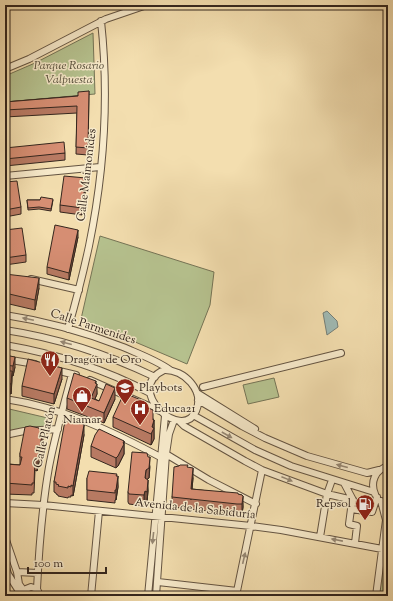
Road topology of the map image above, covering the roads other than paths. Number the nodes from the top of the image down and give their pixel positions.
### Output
1 (147, 5) edge
2 (100, 21) junction
3 (5, 69) edge
4 (100, 167) junction
5 (5, 176) edge
6 (25, 278) edge
7 (79, 290) junction
8 (5, 315) edge
9 (68, 329) junction
10 (5, 330) edge
11 (5, 345) edge
12 (341, 353) dead end
13 (5, 359) edge
14 (43, 366) edge
15 (50, 368) edge
16 (170, 370) junction
17 (72, 374) junction
18 (155, 377) junction
19 (203, 387) dead end
20 (150, 393) junction
21 (197, 393) junction
22 (5, 399) edge
23 (198, 400) junction
24 (160, 411) junction
25 (61, 413) junction
26 (193, 415) junction
27 (165, 416) junction
28 (176, 420) junction
29 (58, 429) junction
30 (5, 434) edge
31 (265, 438) junction
32 (164, 457) junction
33 (387, 465) edge
34 (262, 470) junction
35 (379, 470) junction
36 (332, 480) junction
37 (344, 483) junction
38 (327, 494) junction
39 (377, 497) junction
40 (353, 500) junction
41 (5, 503) edge
42 (256, 504) junction
43 (388, 504) edge
44 (43, 505) junction
45 (351, 509) junction
46 (99, 511) junction
47 (159, 516) junction
48 (387, 518) edge
49 (251, 526) junction
50 (5, 537) edge
51 (320, 537) junction
52 (355, 543) junction
53 (382, 549) junction
54 (5, 564) edge
55 (17, 572) junction
56 (7, 573) edge
57 (38, 573) junction
58 (158, 582) junction
59 (39, 593) edge
60 (23, 594) edge
61 (236, 594) edge
62 (5, 596) edge
63 (51, 596) edge
64 (91, 596) edge
65 (148, 596) edge
66 (156, 596) edge
67 (376, 596) edge

1 - 2 street
2 - 3 street
2 - 4 street, Calle Maimonides
4 - 5 street
4 - 7 street, Calle Maimonides
6 - 7 street
7 - 9 street, Calle Maimonides
9 -> 8 street, Calle Parmenides
9 - 16 street, Calle Parmenides
18 -> 10 street
11 - 20 street
12 - 19 street
13 - 14 street
15 - 17 street
16 - 18 street
16 - 21 street
17 - 24 street
17 - 25 street, Calle Platón
18 - 20 street
20 - 24 street
21 - 23 street
21 - 31 street
22 - 25 street
23 - 26 street
23 - 31 street
24 - 27 street
25 - 29 street, Calle Platón
25 - 32 street
26 - 28 street
26 -> 36 street
27 - 28 street
27 - 32 street
28 - 32 street
28 - 34 street
29 - 30 street
29 - 44 street, Calle Platón
35 -> 31 street
32 - 42 street
32 - 47 street
33 - 35 street
34 -> 38 street
34 - 42 street
35 - 39 street
36 - 37 street
36 - 38 street
37 - 39 street
37 - 40 street
38 - 40 street
38 - 51 street
39 - 43 street
39 - 45 street
39 - 48 street
40 - 45 street
41 - 44 street, Avenida de la Sabiduría
42 - 49 street
44 - 46 street, Avenida de la Sabiduría
44 - 57 street, Calle Platón
45 - 52 street
46 - 47 street, Avenida de la Sabiduría
46 - 64 street
47 - 49 street, Avenida de la Sabiduría
47 - 58 street
47 -> 65 street
48 - 53 street
49 - 51 street, Avenida de la Sabiduría
61 -> 49 street
50 - 55 street
52 -> 51 street, Avenida de la Sabiduría
52 - 53 street, Avenida de la Sabiduría
53 - 67 street
54 - 56 street
55 - 57 street
55 - 60 street
56 - 60 street
56 - 62 street
57 - 59 street, Calle Platón
58 - 61 street
58 - 66 street
59 - 60 street
59 - 63 street

